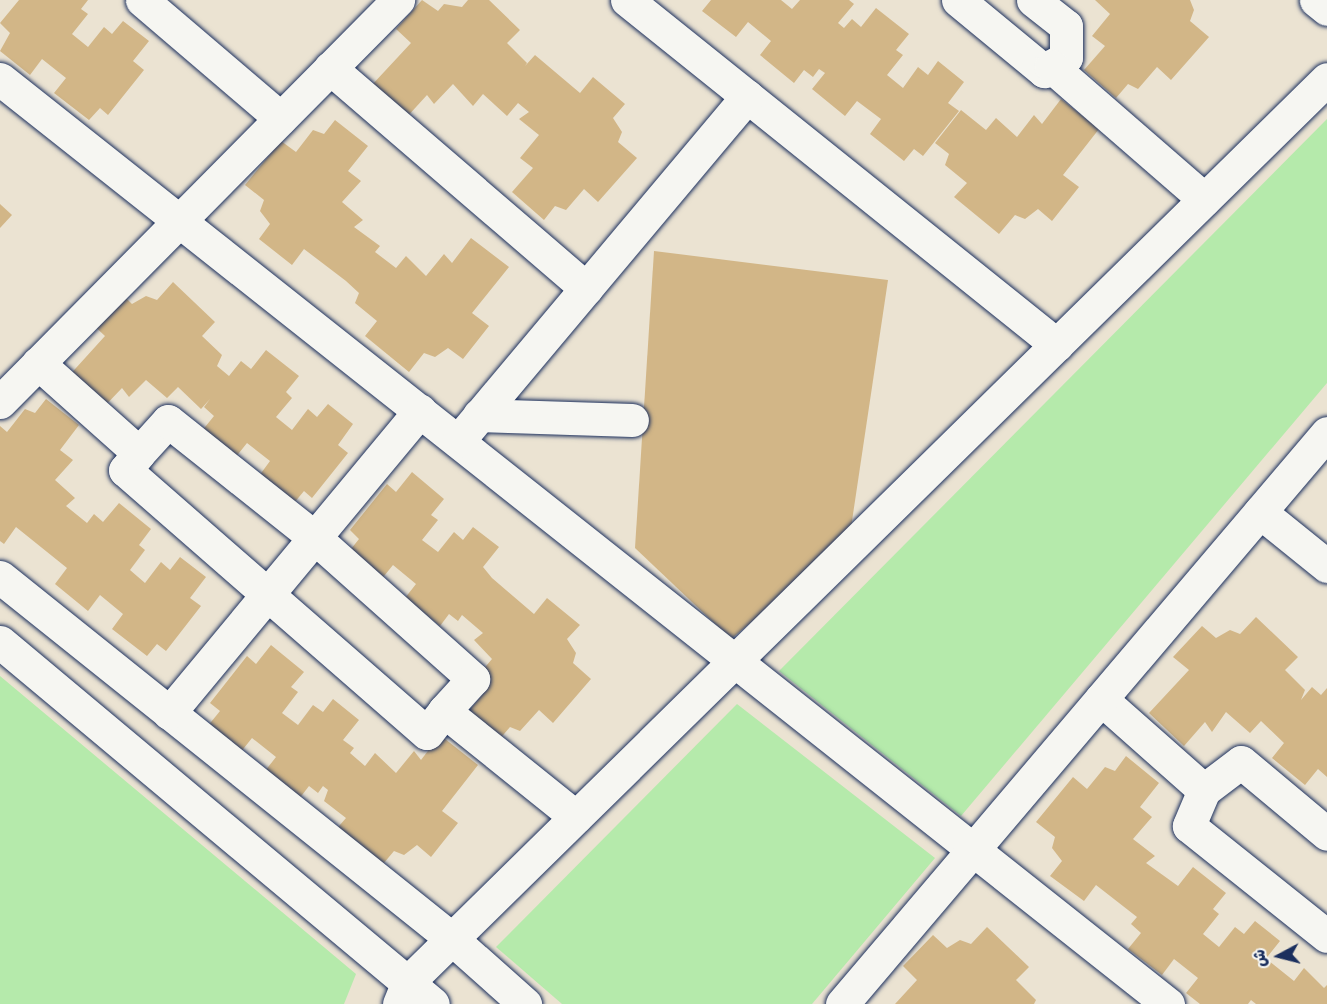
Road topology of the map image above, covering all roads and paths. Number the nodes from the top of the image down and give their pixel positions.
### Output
1 (142, 0) edge
2 (398, 0) edge
3 (627, 0) edge
4 (958, 0) edge
5 (1033, 0) edge
6 (1316, 0) edge
7 (1327, 9) edge
8 (1051, 66) junction
9 (330, 68) junction
10 (0, 79) edge
11 (1327, 79) edge
12 (747, 96) junction
13 (280, 118) junction
14 (1204, 200) junction
15 (179, 221) junction
16 (586, 288) junction
17 (1057, 345) junction
18 (38, 363) junction
19 (0, 402) edge
20 (420, 411) junction
21 (480, 415) junction
22 (632, 420) dead end
23 (1327, 433) edge
24 (458, 441) junction
25 (139, 453) junction
26 (1260, 512) junction
27 (315, 538) junction
28 (1327, 566) edge
29 (0, 577) edge
30 (267, 595) junction
31 (0, 642) edge
32 (735, 661) junction
33 (1101, 699) junction
34 (444, 711) junction
35 (169, 713) junction
36 (1204, 790) junction
37 (576, 817) junction
38 (1327, 834) edge
39 (974, 850) junction
40 (1327, 936) edge
41 (452, 939) junction
42 (404, 993) edge
43 (433, 1004) edge
44 (525, 1004) edge
45 (843, 1004) edge
46 (1168, 1004) edge

1 - 13 street
2 - 9 street
3 - 12 street
4 - 8 street
5 - 8 street
6 - 7 street
8 - 14 street
9 - 13 street
9 - 16 street
10 - 15 street
11 - 14 street
12 - 16 street
12 - 17 street
13 - 15 street
14 - 17 street
15 - 18 street
15 - 20 street
16 - 21 street
17 - 32 street
18 - 19 street
18 - 25 street
20 - 24 street
20 - 27 street
21 - 22 street
21 - 24 street
23 - 26 street
24 - 32 street
25 - 27 street
25 - 30 street
26 - 28 street
26 - 33 street
27 - 30 street
27 - 34 street
29 - 35 street
30 - 34 street
30 - 35 street
31 - 42 street
32 - 37 street
32 - 39 street
33 - 36 street
33 - 39 street
34 - 37 street
35 - 41 street
36 - 38 street
36 - 40 street
37 - 41 street
39 - 45 street
39 - 46 street
41 - 42 street
41 - 44 street
42 - 43 street

